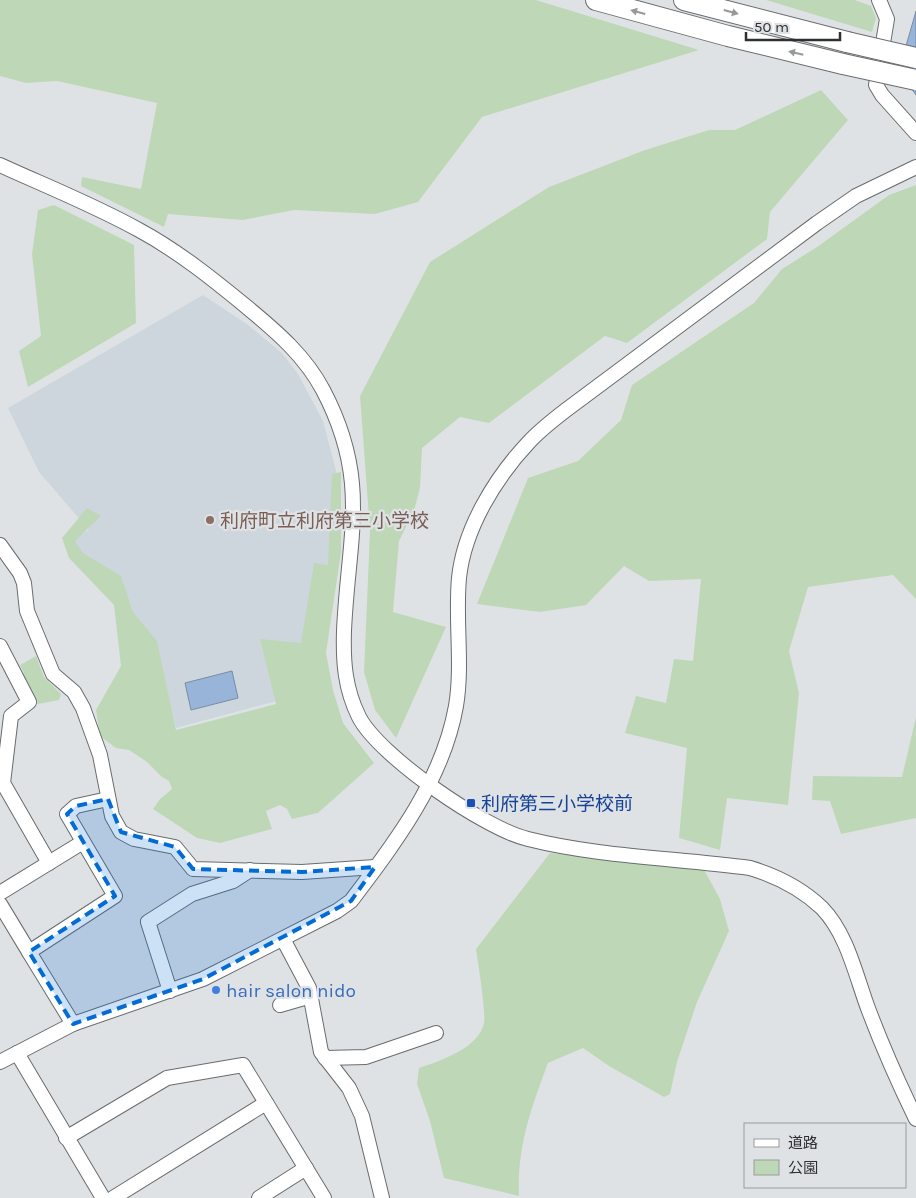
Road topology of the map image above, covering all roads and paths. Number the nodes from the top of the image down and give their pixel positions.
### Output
1 (596, 0) edge
2 (684, 0) edge
3 (879, 0) edge
4 (916, 58) edge
5 (916, 80) edge
6 (916, 133) edge
7 (0, 165) edge
8 (916, 167) edge
9 (0, 545) edge
10 (0, 646) edge
11 (429, 784) junction
12 (108, 799) junction
13 (83, 842) junction
14 (49, 863) junction
15 (375, 867) junction
16 (250, 870) junction
17 (0, 893) edge
18 (0, 904) edge
19 (5, 924) edge
20 (283, 939) junction
21 (29, 952) junction
22 (170, 991) junction
23 (311, 996) junction
24 (280, 1005) dead end
25 (73, 1024) junction
26 (436, 1033) dead end
27 (17, 1053) junction
28 (325, 1058) junction
29 (0, 1062) edge
30 (266, 1103) junction
31 (916, 1119) edge
32 (66, 1138) junction
33 (306, 1168) junction
34 (102, 1198) edge
35 (113, 1198) edge
36 (259, 1198) edge
37 (324, 1198) edge
38 (382, 1198) edge

5 -> 1 highway, bridge
2 -> 4 highway, bridge
3 - 6 street
7 - 11 street
8 - 11 street
9 - 12 street
10 - 14 street
11 - 15 street
11 - 31 street
12 - 13 street
12 - 16 street
13 - 14 street
13 - 21 street
14 - 17 street
15 - 16 street
15 - 20 street
16 - 22 street
18 - 19 street
19 - 21 street
20 - 22 street
20 - 23 street
21 - 25 street
22 - 25 street
23 - 24 street
23 - 28 street
25 - 27 street
26 - 28 street
27 - 29 street
27 - 32 street
28 - 38 street
30 - 32 street
30 - 33 street
30 - 35 street
32 - 34 street
33 - 36 street
33 - 37 street

